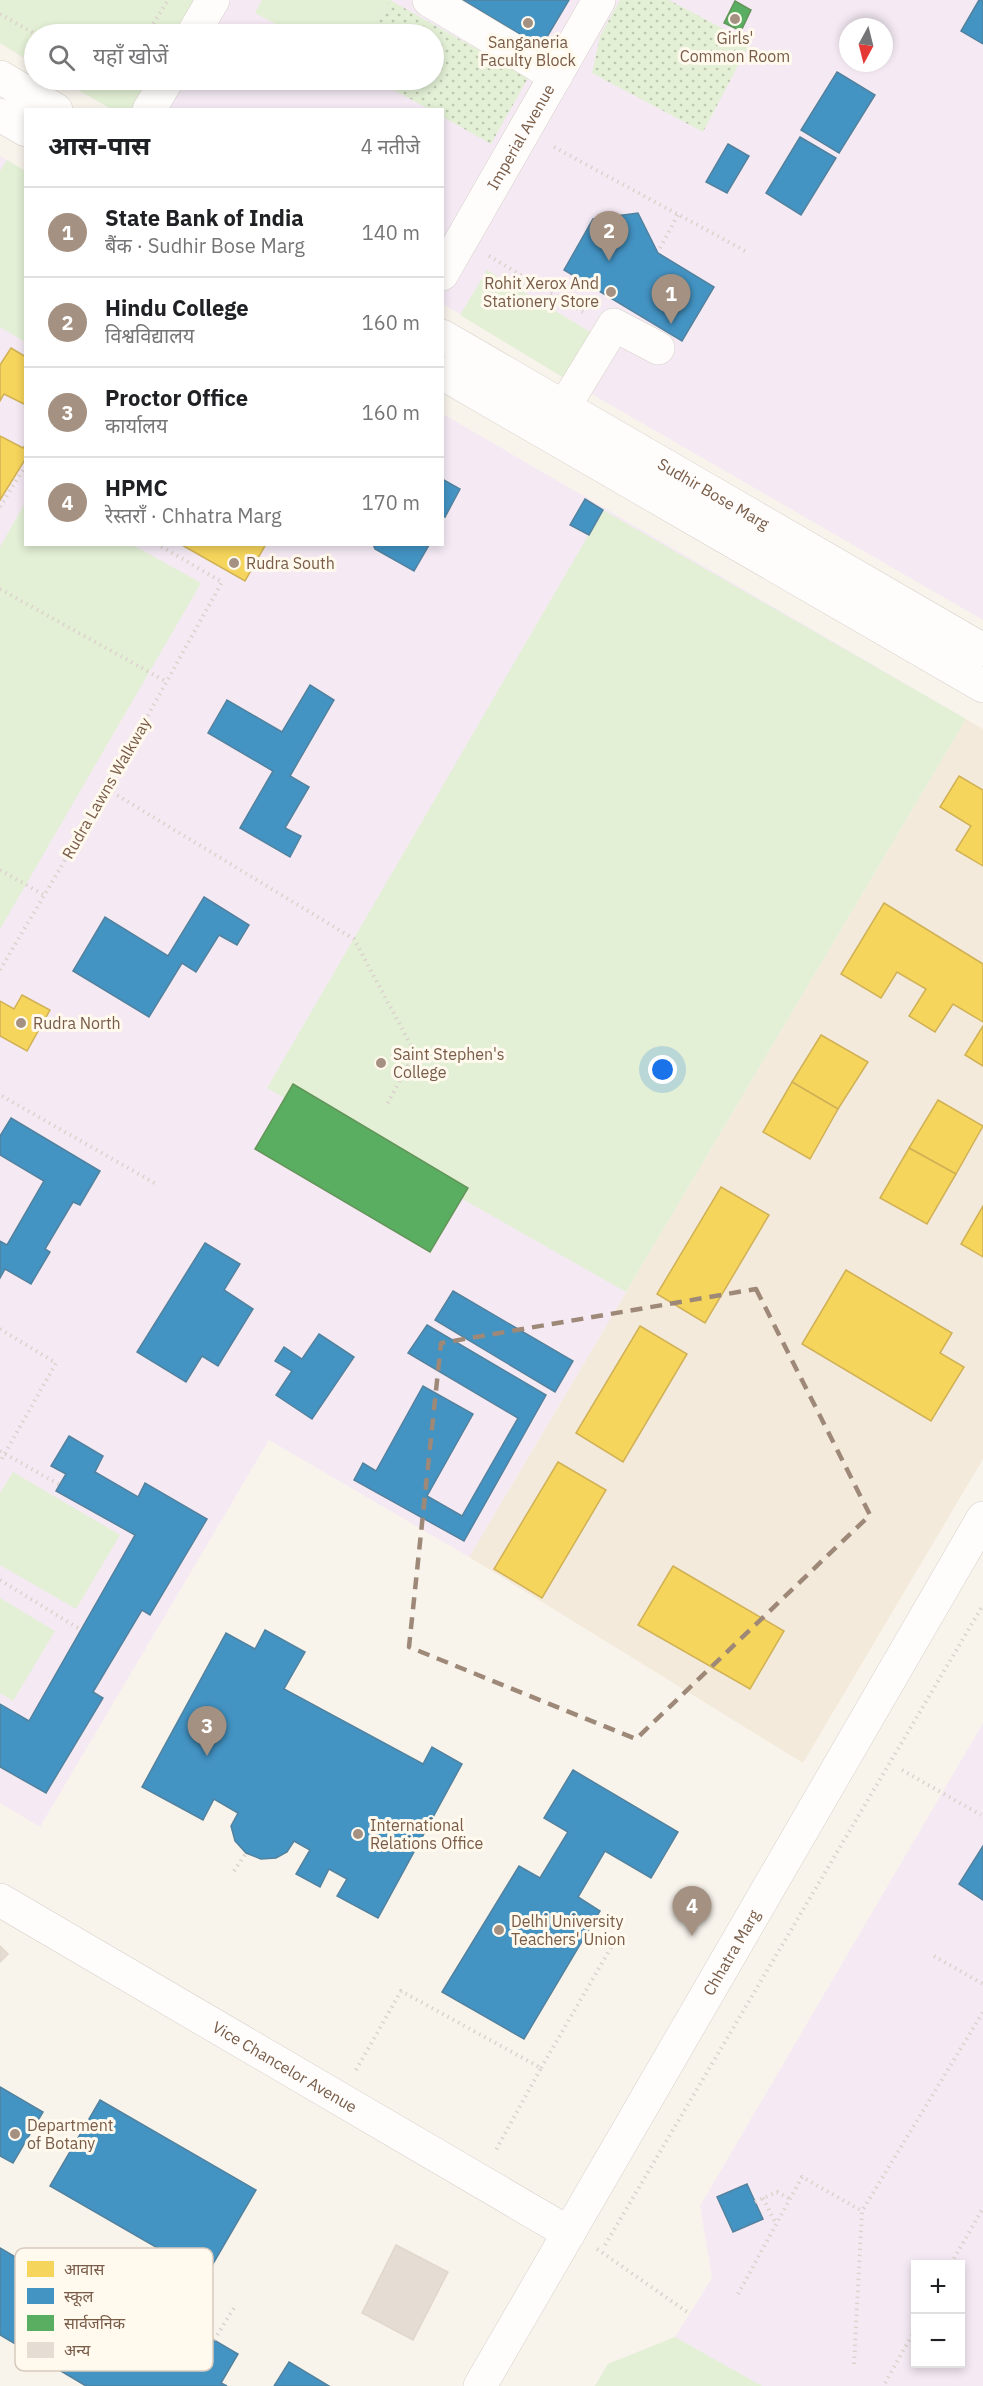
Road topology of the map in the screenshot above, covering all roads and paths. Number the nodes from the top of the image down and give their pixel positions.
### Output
1 (168, 0) edge
2 (213, 0) edge
3 (429, 0) edge
4 (599, 0) edge
5 (0, 14) edge
6 (153, 24) edge
7 (199, 24) edge
8 (24, 28) edge
9 (556, 76) junction
10 (0, 77) edge
11 (161, 90) edge
12 (53, 108) edge
13 (150, 108) edge
14 (0, 115) edge
15 (24, 129) edge
16 (524, 131) junction
17 (679, 213) junction
18 (462, 240) junction
19 (660, 248) dead end
20 (749, 252) dead end
21 (444, 271) edge
22 (592, 317) dead end
23 (444, 337) edge
24 (658, 348) dead end
25 (444, 374) edge
26 (564, 407) junction
27 (24, 468) edge
28 (0, 507) edge
29 (160, 546) edge
30 (0, 589) edge
31 (983, 650) edge
32 (167, 682) junction
33 (983, 686) edge
34 (107, 789) junction
35 (0, 870) edge
36 (44, 895) junction
37 (0, 970) edge
38 (2, 1096) dead end
39 (386, 1106) dead end
40 (158, 1185) dead end
41 (0, 1329) edge
42 (2, 1452) edge
43 (0, 1462) edge
44 (60, 1485) dead end
45 (983, 1518) edge
46 (0, 1580) edge
47 (983, 1605) edge
48 (81, 1630) dead end
49 (902, 1770) dead end
50 (981, 1815) dead end
51 (246, 1853) dead end
52 (234, 1871) dead end
53 (0, 1900) edge
54 (620, 1932) dead end
55 (934, 1956) dead end
56 (983, 1984) edge
57 (983, 2012) edge
58 (541, 2068) junction
59 (341, 2098) junction
60 (480, 2178) junction
61 (763, 2198) junction
62 (790, 2199) junction
63 (755, 2202) dead end
64 (983, 2208) edge
65 (862, 2211) junction
66 (776, 2224) junction
67 (569, 2233) junction
68 (601, 2252) junction
69 (954, 2260) edge
70 (595, 2261) dead end
71 (738, 2294) dead end
72 (234, 2308) dead end
73 (690, 2314) dead end
74 (911, 2335) edge
75 (214, 2340) dead end
76 (854, 2364) dead end
77 (885, 2383) dead end
78 (480, 2386) edge

1 - 6 path
2 - 7 street
3 - 9 street
4 - 9 street, Imperial Avenue
5 - 8 path
9 - 16 street, Imperial Avenue
10 - 12 street
11 - 13 street
14 - 15 street
16 - 17 path
16 - 18 street, Imperial Avenue
17 - 19 path
17 - 20 path
18 - 21 street, Imperial Avenue
18 - 22 path
23 - 26 street, Sudhir Bose Marg
24 - 26 street
25 - 33 street, Sudhir Bose Marg
26 - 31 street, Sudhir Bose Marg
27 - 28 path
29 - 32 path, Rudra Lawns Walkway
30 - 32 path
32 - 34 path, Rudra Lawns Walkway
34 - 36 path, Rudra Lawns Walkway
34 - 39 path
35 - 36 path
36 - 37 path, Rudra Lawns Walkway
38 - 40 path
41 - 42 path
42 - 43 path
42 - 44 path
45 - 67 street, Chhatra Marg
46 - 48 path
47 - 68 path
49 - 50 path
51 - 52 path
53 - 59 street, Vice Chancelor Avenue
54 - 58 path
55 - 56 path
57 - 65 path
58 - 59 path
58 - 60 path
59 - 60 street, Vice Chancelor Avenue
60 - 67 street, Vice Chancelor Avenue
61 - 62 path
61 - 63 path
61 - 66 path
62 - 65 path
62 - 66 path
64 - 69 path
65 - 76 path
66 - 71 path
67 - 68 path
67 - 78 street, Chhatra Marg
68 - 70 path
68 - 73 path
72 - 75 path
74 - 77 path

